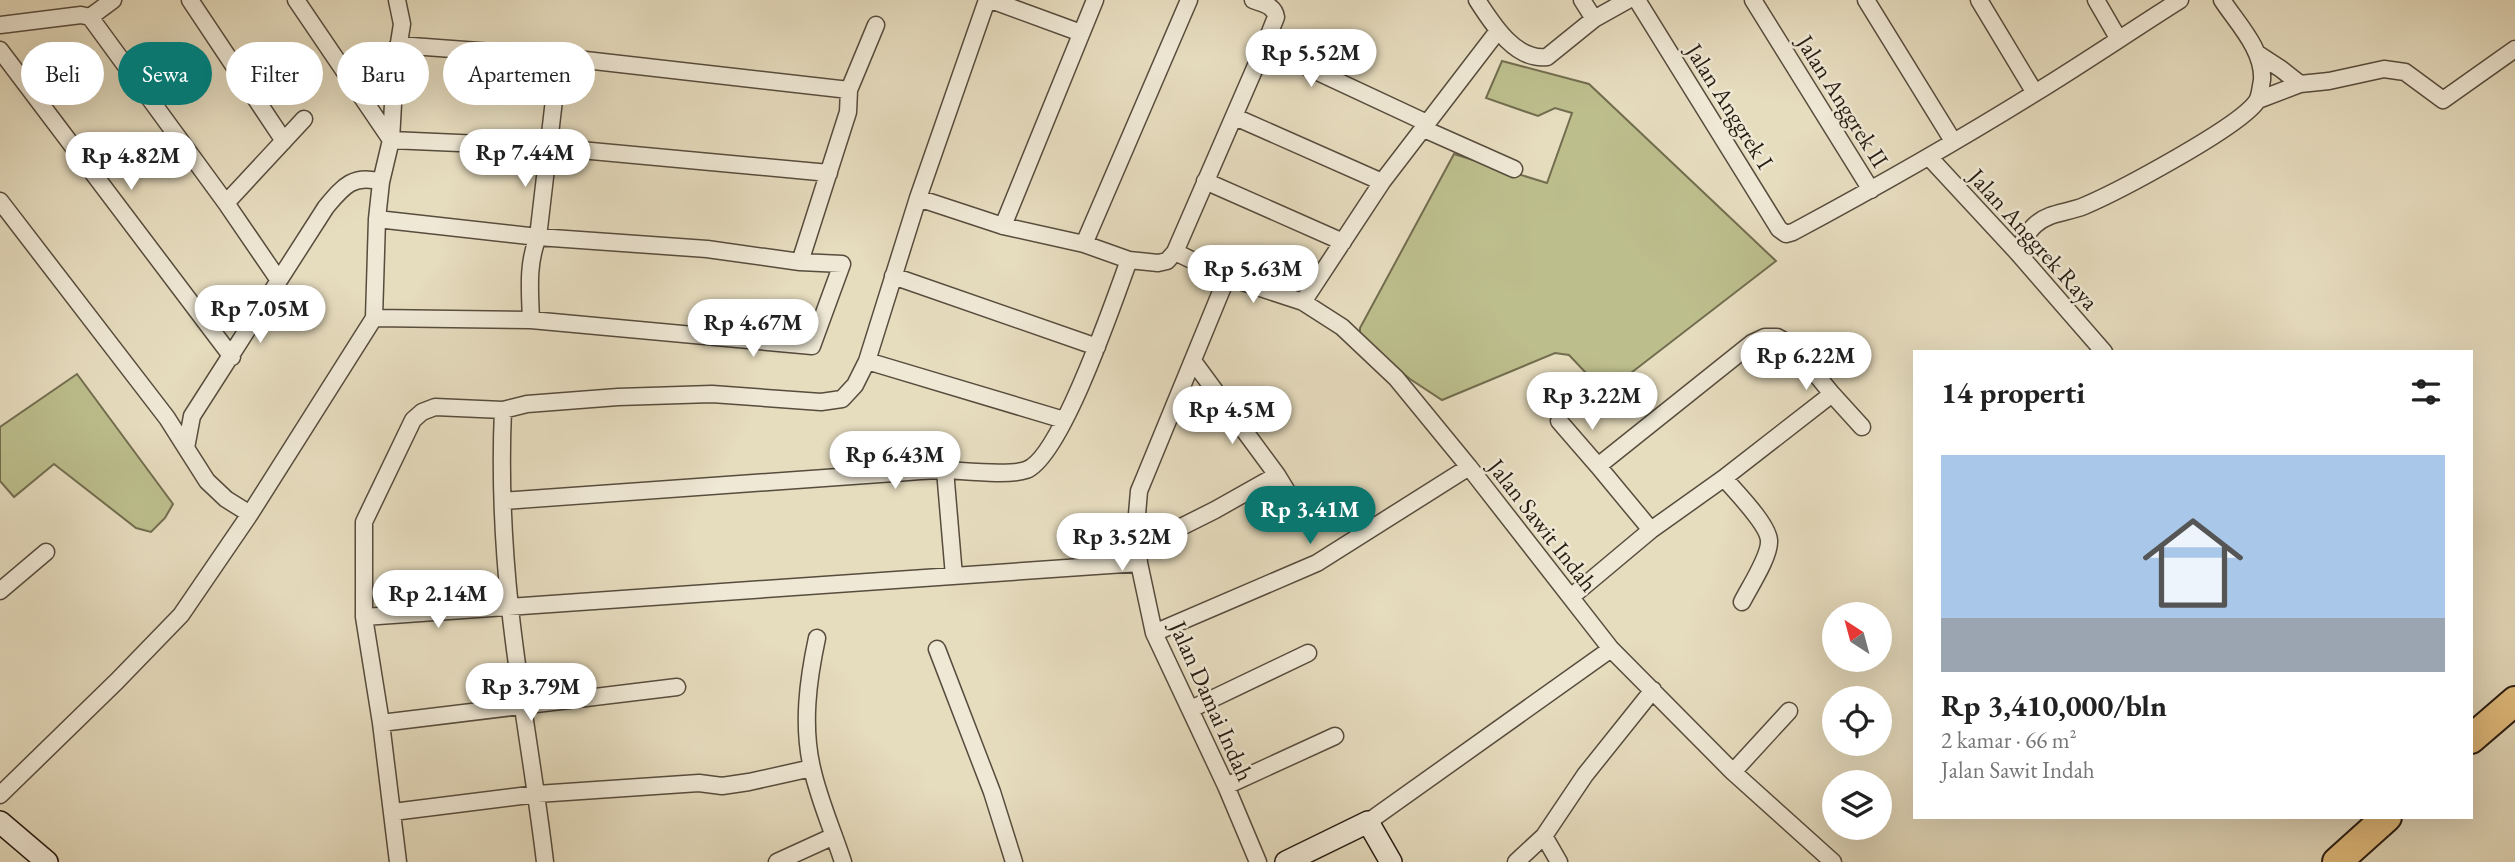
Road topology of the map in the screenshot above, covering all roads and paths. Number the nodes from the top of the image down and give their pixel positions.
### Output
1 (114, 0) edge
2 (190, 0) edge
3 (296, 0) edge
4 (397, 0) edge
5 (989, 0) edge
6 (1095, 0) edge
7 (1189, 0) edge
8 (1253, 0) edge
9 (1477, 0) edge
10 (1582, 0) edge
11 (1628, 0) edge
12 (1637, 0) edge
13 (1753, 0) edge
14 (1866, 0) edge
15 (1979, 0) edge
16 (2096, 0) edge
17 (2180, 0) edge
18 (2222, 0) edge
19 (90, 17) junction
20 (1594, 19) junction
21 (0, 25) edge
22 (876, 26) dead end
23 (1497, 32) junction
24 (1082, 33) junction
25 (2119, 38) junction
26 (399, 42) edge
27 (1264, 47) junction
28 (2515, 49) edge
29 (0, 50) edge
30 (2258, 54) junction
31 (595, 61) edge
32 (2300, 84) junction
33 (849, 90) junction
34 (2035, 93) junction
35 (2258, 100) junction
36 (394, 105) edge
37 (553, 105) edge
38 (1235, 117) junction
39 (304, 119) dead end
40 (1425, 126) junction
41 (391, 140) junction
42 (284, 141) junction
43 (1953, 141) junction
44 (548, 146) junction
45 (1929, 157) junction
46 (1514, 169) dead end
47 (829, 173) junction
48 (1205, 181) junction
49 (381, 182) junction
50 (1382, 182) junction
51 (1871, 190) junction
52 (918, 198) junction
53 (0, 201) edge
54 (226, 203) junction
55 (377, 219) junction
56 (1003, 226) junction
57 (538, 237) junction
58 (1343, 242) junction
59 (1084, 244) junction
60 (1175, 251) junction
61 (2017, 252) junction
62 (1129, 260) junction
63 (800, 262) junction
64 (893, 276) junction
65 (1227, 277) junction
66 (278, 279) junction
67 (1303, 302) junction
68 (374, 318) junction
69 (531, 320) junction
70 (1097, 346) junction
71 (2103, 350) edge
72 (232, 357) junction
73 (867, 361) junction
74 (1193, 361) junction
75 (1832, 394) junction
76 (503, 410) junction
77 (1064, 420) junction
78 (1559, 421) dead end
79 (1862, 427) dead end
80 (186, 448) junction
81 (1598, 466) junction
82 (1469, 467) junction
83 (945, 470) junction
84 (1277, 475) junction
85 (1724, 478) junction
86 (503, 501) junction
87 (1299, 511) dead end
88 (250, 514) junction
89 (1651, 530) junction
90 (46, 552) dead end
91 (1139, 556) junction
92 (954, 576) junction
93 (0, 591) edge
94 (1571, 597) junction
95 (1742, 602) dead end
96 (509, 606) junction
97 (364, 617) junction
98 (1154, 633) junction
99 (817, 638) dead end
100 (937, 649) dead end
101 (1611, 649) junction
102 (1308, 653) dead end
103 (677, 687) dead end
104 (1653, 690) junction
105 (2515, 701) edge
106 (523, 705) junction
107 (1191, 709) junction
108 (1789, 711) dead end
109 (381, 723) junction
110 (1335, 736) dead end
111 (2473, 738) edge
112 (812, 768) junction
113 (1733, 772) junction
114 (1226, 786) junction
115 (537, 794) junction
116 (0, 795) edge
117 (393, 812) junction
118 (2385, 819) edge
119 (1368, 821) junction
120 (0, 822) edge
121 (834, 836) junction
122 (1545, 836) junction
123 (47, 862) edge
124 (398, 862) edge
125 (545, 862) edge
126 (777, 862) edge
127 (843, 862) edge
128 (1014, 862) edge
129 (1258, 862) edge
130 (1286, 862) edge
131 (1391, 862) edge
132 (1516, 862) edge
133 (1559, 862) edge
134 (1833, 862) edge
135 (2337, 862) edge

1 - 19 street
2 - 42 street
3 - 41 street
4 - 26 street
5 - 24 street
5 - 52 street
6 - 24 street
7 - 59 street
8 - 27 street
9 - 23 street
10 - 20 street
11 - 20 street
12 - 51 street, Jalan Anggrek I
13 - 51 street, Jalan Anggrek II
14 - 43 street
15 - 34 street
16 - 25 street
17 - 25 street
18 - 30 street
19 - 21 street
19 - 54 street
20 - 23 street
22 - 33 street
23 - 40 street
24 - 56 street
25 - 34 street
27 - 38 street
27 - 40 street
28 - 32 street
29 - 72 street
30 - 32 street
30 - 35 street
31 - 33 street
32 - 35 street
33 - 47 street
34 - 43 street
35 - 61 street
36 - 41 street
37 - 44 street
38 - 48 street
38 - 50 street
39 - 42 street
40 - 46 street
40 - 50 street
41 - 44 street
41 - 49 street
42 - 54 street
43 - 45 street
44 - 47 street
44 - 57 street
45 - 51 street
45 - 61 street, Jalan Anggrek Raya
47 - 63 street
48 - 58 street
48 - 60 street
49 - 55 street
49 - 66 street
50 - 58 street
52 - 56 street
52 - 64 street
53 - 80 street
54 - 66 street
55 - 57 street
55 - 68 street
56 - 59 street
57 - 63 street
57 - 69 street
58 - 67 street
59 - 62 street
60 - 62 street
60 - 65 street
61 - 71 street, Jalan Anggrek Raya
62 - 70 street
63 - 69 street
64 - 70 street
64 - 73 street
65 - 67 street
65 - 74 street, Jalan Damai Indah
66 - 72 street
67 - 82 street
68 - 69 street
68 - 88 street
70 - 77 street
72 - 80 street
73 - 76 street
73 - 77 street
74 - 84 street
74 - 91 street, Jalan Damai Indah
75 - 79 street
75 - 81 street
75 - 85 street
76 - 86 street
76 - 97 street
77 - 83 street
78 - 81 street
80 - 88 street
81 - 89 street
82 - 94 street, Jalan Sawit Indah
82 - 98 street, Jalan Sawit Indah
83 - 86 street
83 - 92 street
84 - 87 street
84 - 91 street
85 - 89 street
85 - 95 street
86 - 96 street
88 - 116 street
89 - 94 street
90 - 93 street
91 - 92 street
91 - 98 street, Jalan Damai Indah
92 - 96 street
94 - 101 street, Jalan Sawit Indah
96 - 97 street
96 - 106 street
97 - 109 street
98 - 107 street, Jalan Damai Indah
99 - 112 street
100 - 128 street
101 - 104 street, Jalan Sawit Indah
101 - 119 street
102 - 107 street
103 - 106 street
104 - 113 street, Jalan Sawit Indah
104 - 122 street
105 - 111 highway
106 - 109 street
106 - 115 street
107 - 114 street, Jalan Damai Indah
108 - 113 street
109 - 117 street
110 - 114 street
112 - 115 street
112 - 121 street
113 - 134 street, Jalan Sawit Indah
114 - 129 street, Jalan Damai Indah
115 - 117 street
115 - 125 street
117 - 124 street
118 - 135 highway
119 - 130 street
119 - 131 street
120 - 123 street
121 - 126 street
121 - 127 street
122 - 132 street
122 - 133 street

